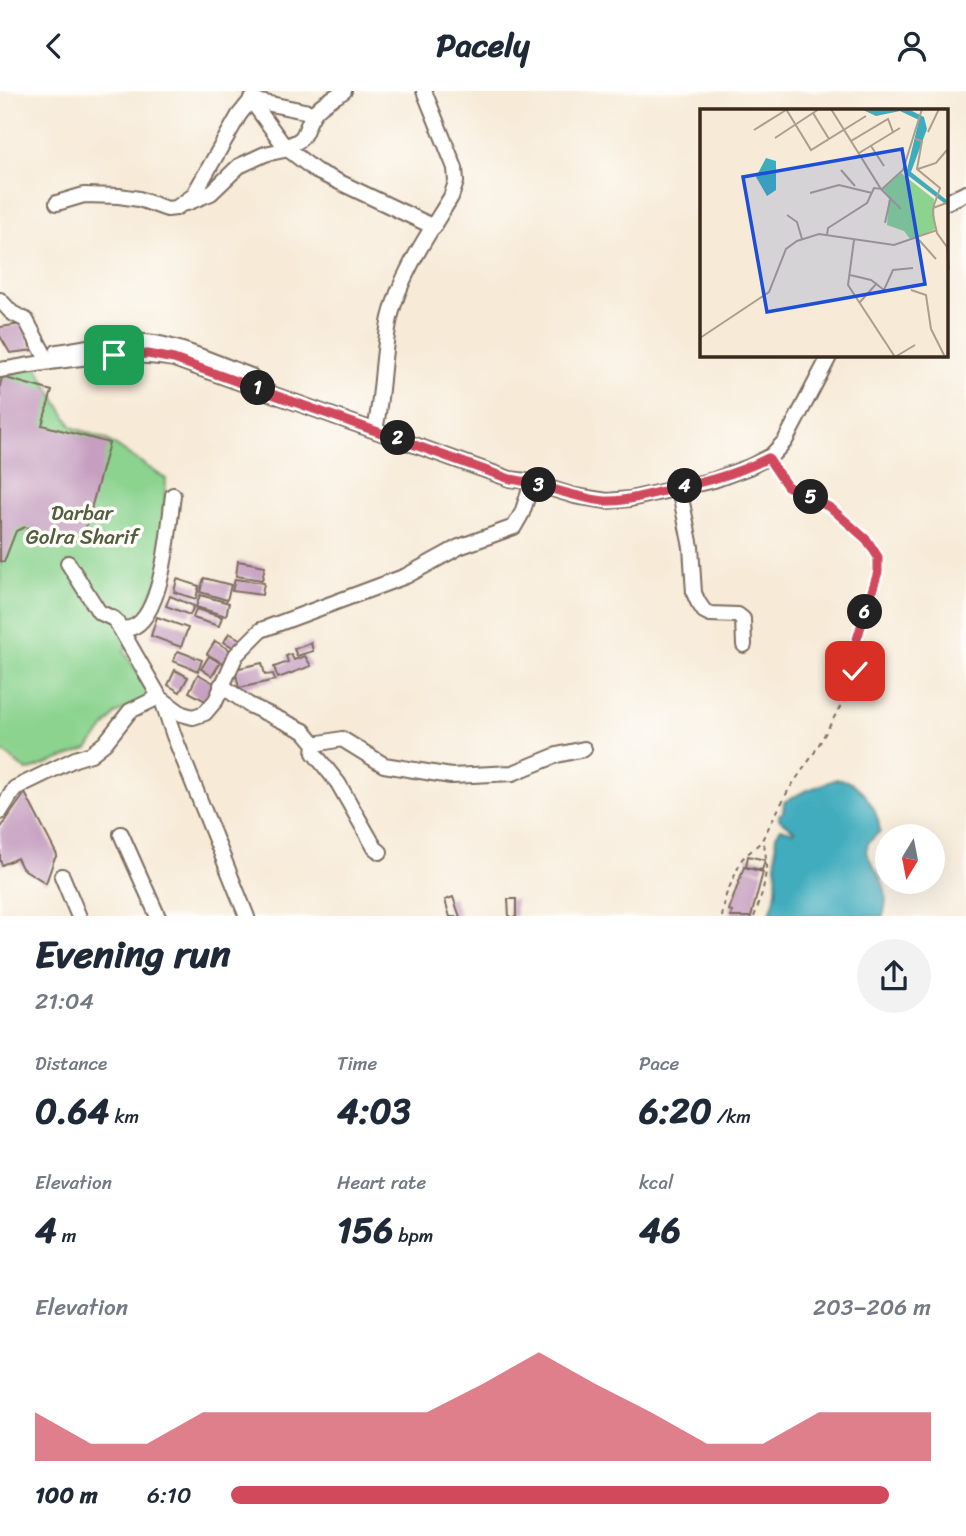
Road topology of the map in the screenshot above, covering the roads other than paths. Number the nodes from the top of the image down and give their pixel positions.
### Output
1 (344, 91) edge
2 (424, 91) edge
3 (251, 100) junction
4 (314, 113) junction
5 (287, 148) junction
6 (966, 193) edge
7 (948, 202) edge
8 (57, 203) dead end
9 (186, 203) junction
10 (434, 227) junction
11 (0, 300) edge
12 (44, 353) junction
13 (829, 357) edge
14 (0, 360) edge
15 (0, 370) edge
16 (376, 426) junction
17 (529, 482) junction
18 (679, 488) junction
19 (173, 495) dead end
20 (68, 563) dead end
21 (120, 628) junction
22 (744, 645) dead end
23 (221, 685) junction
24 (159, 697) junction
25 (315, 744) junction
26 (584, 748) dead end
27 (0, 810) edge
28 (121, 834) dead end
29 (380, 852) dead end
30 (62, 876) dead end
31 (79, 916) edge
32 (158, 916) edge
33 (247, 916) edge

1 - 4 street
2 - 10 street
3 - 4 street
3 - 5 street
3 - 9 street
4 - 5 street
5 - 9 street
5 - 10 street
6 - 7 street
8 - 9 street
10 - 16 street
11 - 12 street
12 - 14 street
12 - 16 street
13 - 18 street
15 - 16 street
16 - 17 street
17 - 18 street
17 - 23 street
18 - 22 street
19 - 21 street
20 - 21 street
21 - 24 street
23 - 24 street
23 - 25 street
24 - 27 street
24 - 33 street
25 - 26 street
25 - 29 street
28 - 32 street
30 - 31 street

